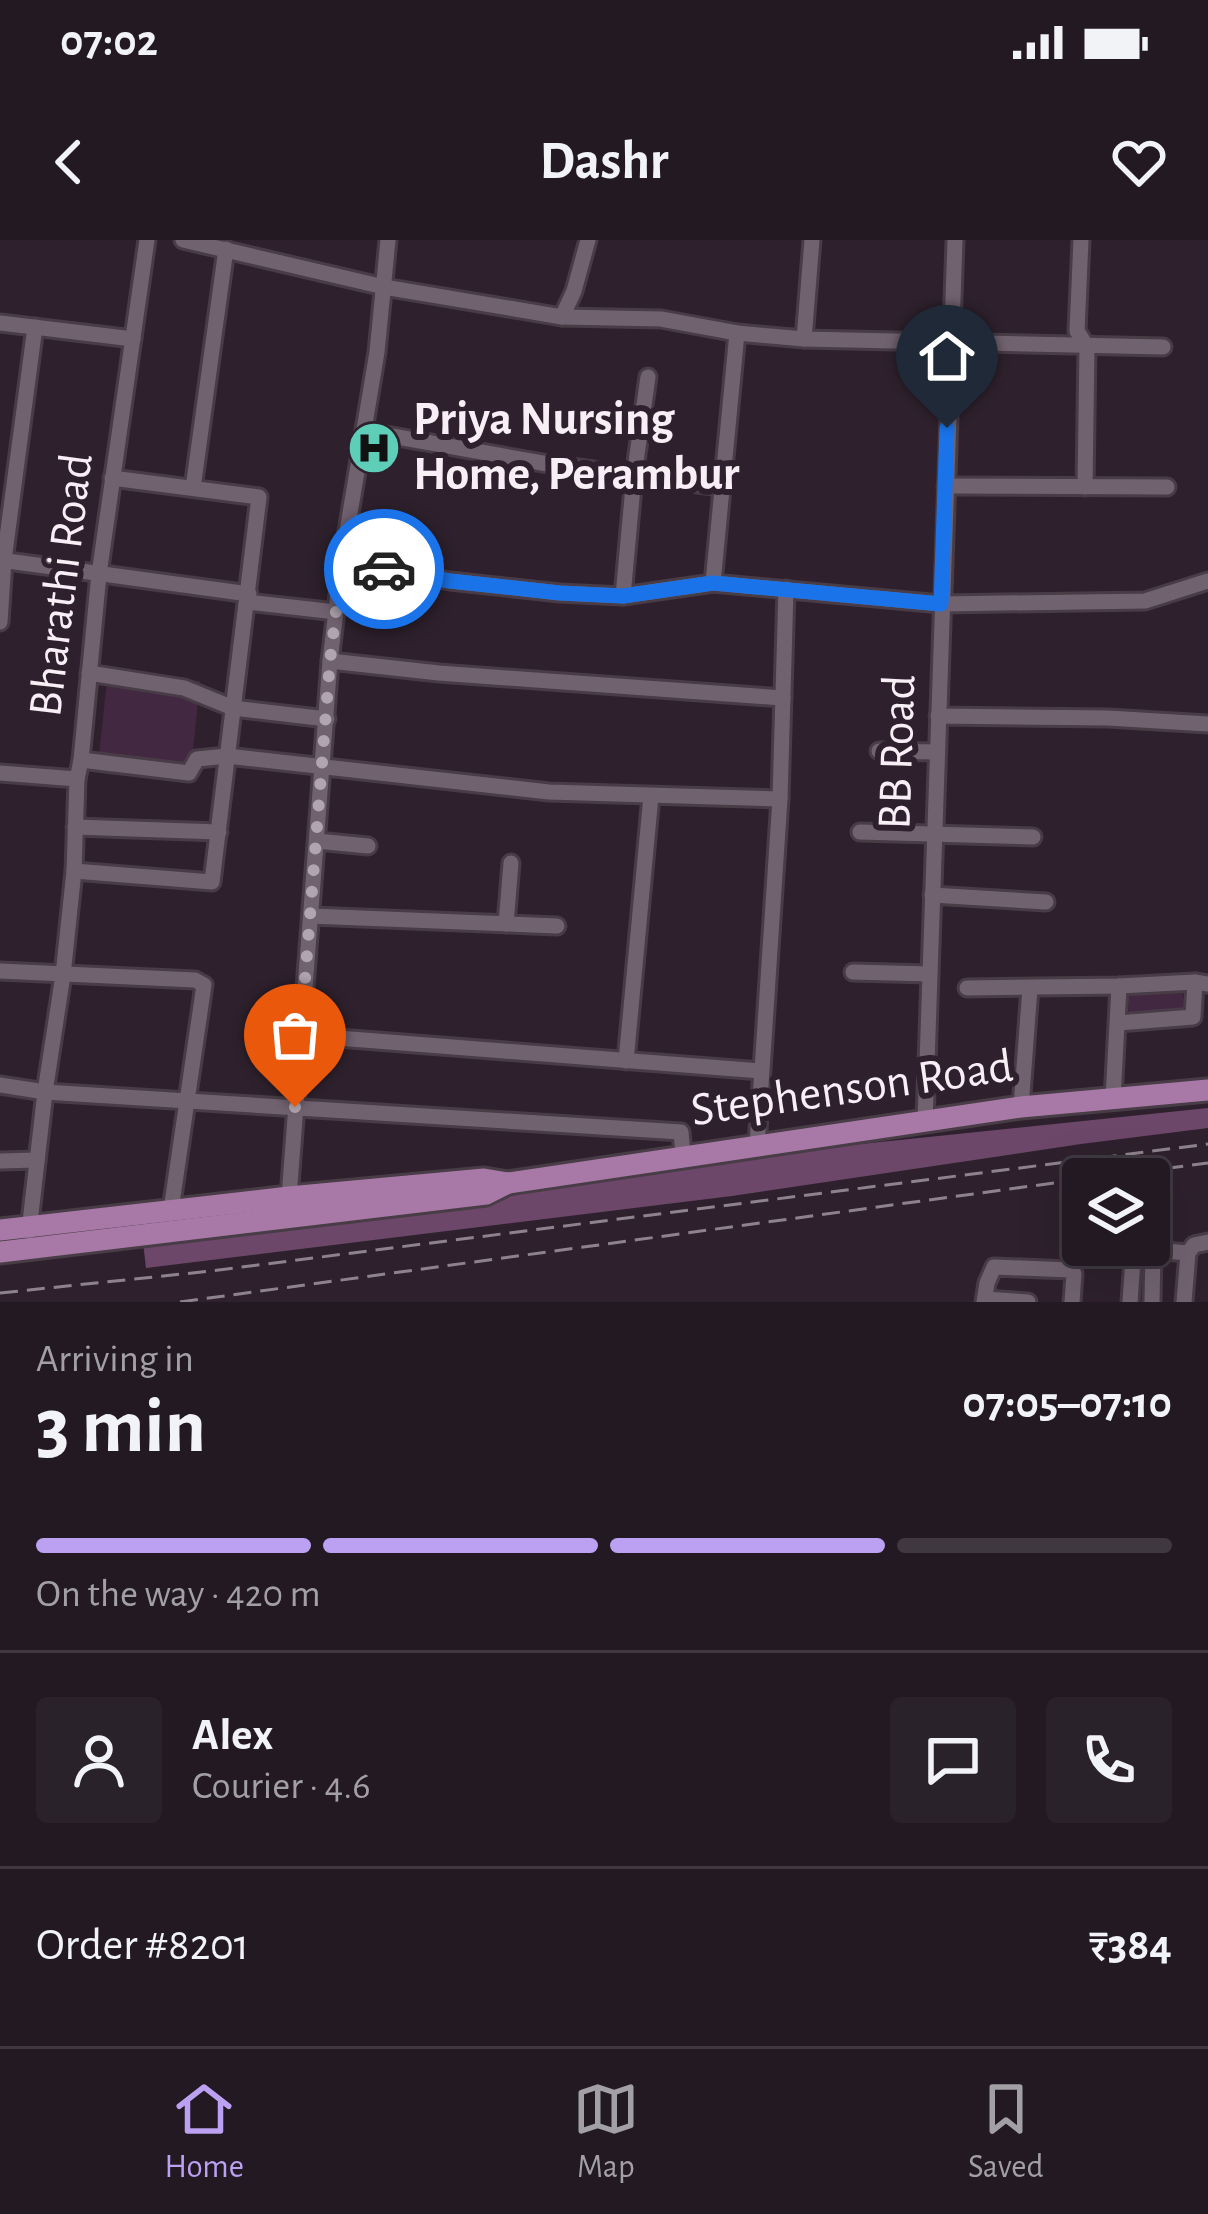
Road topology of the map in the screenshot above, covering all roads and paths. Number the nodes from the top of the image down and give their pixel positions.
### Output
1 (147, 240) edge
2 (183, 240) edge
3 (388, 240) edge
4 (588, 240) edge
5 (812, 240) edge
6 (955, 240) edge
7 (1081, 240) edge
8 (226, 249) junction
9 (384, 287) junction
10 (562, 316) junction
11 (0, 323) edge
12 (34, 327) junction
13 (737, 333) junction
14 (133, 339) junction
15 (804, 339) junction
16 (950, 341) junction
17 (1087, 347) junction
18 (1163, 347) dead end
19 (648, 377) dead end
20 (364, 431) junction
21 (634, 476) junction
22 (112, 478) junction
23 (946, 485) junction
24 (722, 487) junction
25 (1085, 487) junction
26 (1166, 487) dead end
27 (193, 488) junction
28 (2, 560) edge
29 (342, 561) junction
30 (99, 574) junction
31 (1208, 581) edge
32 (713, 583) junction
33 (786, 589) junction
34 (623, 596) junction
35 (248, 598) junction
36 (941, 604) junction
37 (336, 612) junction
38 (0, 622) edge
39 (330, 661) junction
40 (89, 674) junction
41 (783, 698) junction
42 (232, 708) junction
43 (938, 716) junction
44 (327, 719) junction
45 (1208, 724) edge
46 (879, 751) dead end
47 (937, 752) junction
48 (227, 756) junction
49 (81, 760) junction
50 (322, 766) junction
51 (0, 773) edge
52 (77, 779) junction
53 (651, 796) junction
54 (780, 799) junction
55 (75, 827) junction
56 (219, 832) junction
57 (860, 832) dead end
58 (934, 834) junction
59 (1033, 837) dead end
60 (317, 842) junction
61 (368, 846) dead end
62 (511, 863) dead end
63 (74, 871) junction
64 (932, 895) junction
65 (1046, 902) dead end
66 (311, 916) junction
67 (506, 924) junction
68 (557, 926) dead end
69 (0, 971) edge
70 (853, 971) dead end
71 (929, 974) junction
72 (63, 975) junction
73 (1202, 983) edge
74 (1119, 986) junction
75 (967, 988) dead end
76 (1030, 988) junction
77 (1118, 1023) junction
78 (300, 1036) junction
79 (626, 1061) junction
80 (761, 1071) junction
81 (0, 1085) edge
82 (1208, 1090) edge
83 (45, 1092) junction
84 (1113, 1099) junction
85 (188, 1100) junction
86 (295, 1107) junction
87 (1021, 1107) junction
88 (925, 1122) junction
89 (757, 1145) junction
90 (683, 1155) junction
91 (38, 1160) junction
92 (0, 1161) edge
93 (508, 1183) junction
94 (289, 1197) junction
95 (171, 1210) junction
96 (0, 1230) edge
97 (29, 1237) junction
98 (1200, 1246) edge
99 (0, 1252) edge
100 (1133, 1266) edge
101 (985, 1300) edge
102 (1028, 1302) edge
103 (1072, 1302) edge
104 (1130, 1302) edge
105 (1152, 1302) edge
106 (1184, 1302) edge

1 - 14 street, Bharathi Road
2 - 8 street
3 - 9 street
4 - 10 street
5 - 15 street
6 - 16 street, BB Road
7 - 17 street
8 - 9 street
8 - 27 street
9 - 10 street
9 - 20 street
10 - 13 street
11 - 12 street
12 - 14 street
12 - 28 street
13 - 15 street
13 - 24 street
14 - 22 street, Bharathi Road
15 - 16 street
16 - 17 street
16 - 23 street, BB Road
17 - 18 street
17 - 25 street
19 - 21 street
20 - 21 street
20 - 29 street
21 - 24 street
21 - 34 street
22 - 27 street
22 - 30 street, Bharathi Road
23 - 25 street
23 - 36 street, BB Road
24 - 32 street
25 - 26 street
27 - 35 street
28 - 30 street
28 - 38 street
29 - 34 street
29 - 37 street
30 - 35 street
30 - 40 street, Bharathi Road
31 - 36 street
32 - 33 street
32 - 34 street
33 - 36 street
33 - 41 street
35 - 37 street
35 - 42 street
36 - 43 street, BB Road
37 - 39 street
39 - 41 street
39 - 44 street
40 - 42 street
40 - 49 street, Bharathi Road
41 - 54 street
42 - 44 street
42 - 48 street
43 - 45 street
43 - 47 street, BB Road
44 - 50 street
46 - 47 street
47 - 58 street, BB Road
48 - 49 street
48 - 50 street
48 - 56 street
49 - 52 street, Bharathi Road
50 - 53 street
50 - 60 street
51 - 52 street
52 - 55 street, Bharathi Road
53 - 54 street
53 - 79 street
54 - 80 street
55 - 56 street
55 - 63 street, Bharathi Road
56 - 63 street
57 - 58 street
58 - 59 street
58 - 64 street, BB Road
60 - 61 street
60 - 66 street
62 - 67 street
63 - 72 street, Bharathi Road
64 - 65 street
64 - 71 street, BB Road
66 - 67 street
66 - 78 street
67 - 68 street
69 - 72 street
70 - 71 street
71 - 88 street, BB Road
72 - 83 street, Bharathi Road
72 - 85 street
73 - 74 street
73 - 77 street
74 - 76 street
74 - 77 street
75 - 76 street
76 - 87 street
77 - 84 street
78 - 79 street
78 - 86 street
79 - 80 street
80 - 89 street
81 - 83 street
82 - 84 main road, Stephenson Road
83 - 85 street
83 - 91 street, Bharathi Road
84 - 87 main road, Stephenson Road
85 - 86 street
85 - 95 street
86 - 90 street
86 - 94 street
87 - 88 main road, Stephenson Road
88 - 89 main road, Stephenson Road
89 - 90 main road, Stephenson Road
90 - 93 main road, Stephenson Road
91 - 92 street
91 - 97 street, Bharathi Road
93 - 94 main road
93 - 97 main road
94 - 95 main road
95 - 97 main road
96 - 97 main road
97 - 99 main road
98 - 105 street
98 - 106 street
100 - 104 street
101 - 102 street
101 - 103 street

